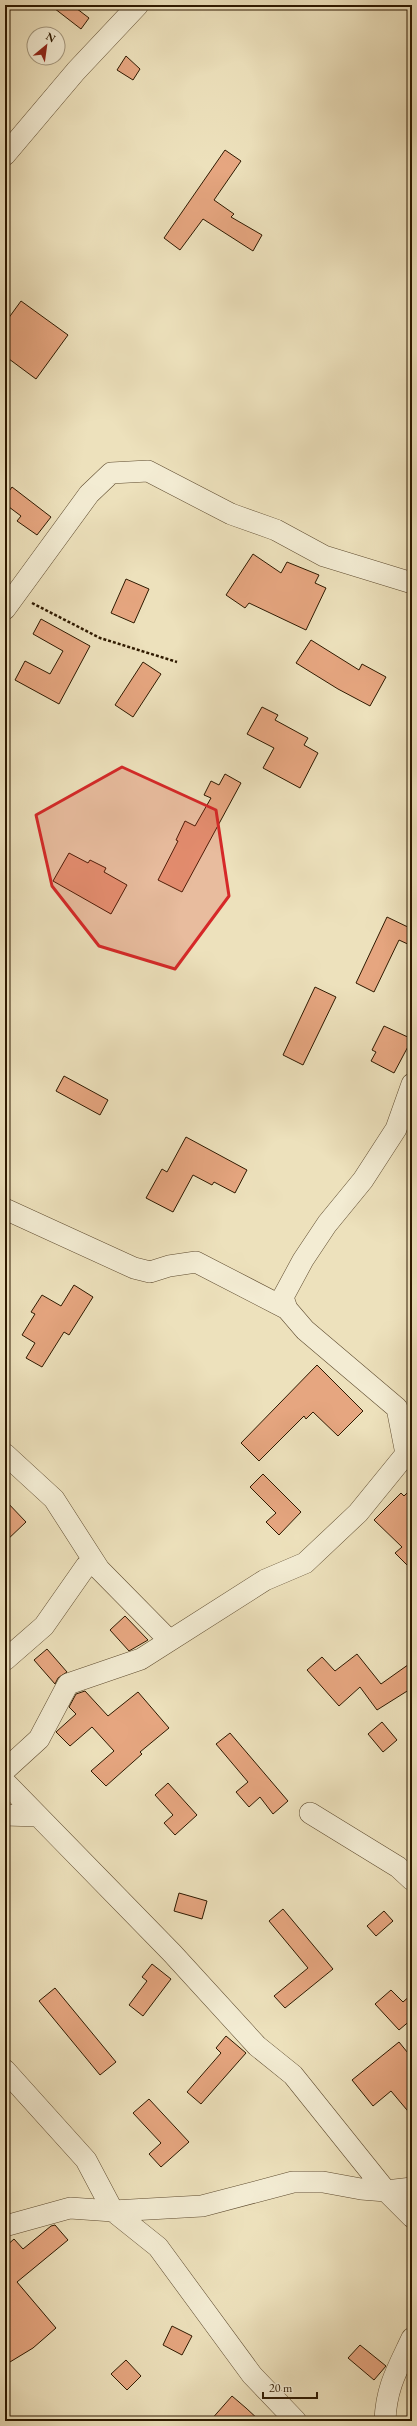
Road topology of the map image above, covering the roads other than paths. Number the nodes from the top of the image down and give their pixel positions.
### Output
1 (138, 5) edge
2 (5, 155) edge
3 (412, 583) edge
4 (10, 602) edge
5 (412, 1084) edge
6 (5, 1209) edge
7 (286, 1309) junction
8 (5, 1454) edge
9 (86, 1566) dead end
10 (169, 1640) junction
11 (5, 1660) edge
12 (5, 1770) edge
13 (5, 1782) edge
14 (310, 1813) dead end
15 (5, 1815) edge
16 (38, 1816) junction
17 (412, 1880) edge
18 (5, 2070) edge
19 (412, 2188) edge
20 (386, 2191) junction
21 (113, 2211) junction
22 (412, 2217) edge
23 (5, 2226) edge
24 (412, 2338) edge
25 (296, 2421) edge
26 (385, 2421) edge

1 - 2 street
3 - 4 street
5 - 7 street
6 - 7 street
7 - 10 street
8 - 10 street
9 - 11 street
10 - 12 street
13 - 16 street
14 - 17 street
15 - 16 street
16 - 20 street
18 - 21 street
19 - 20 street
20 - 21 street
20 - 22 street
21 - 23 street
21 - 25 street
24 - 26 street

